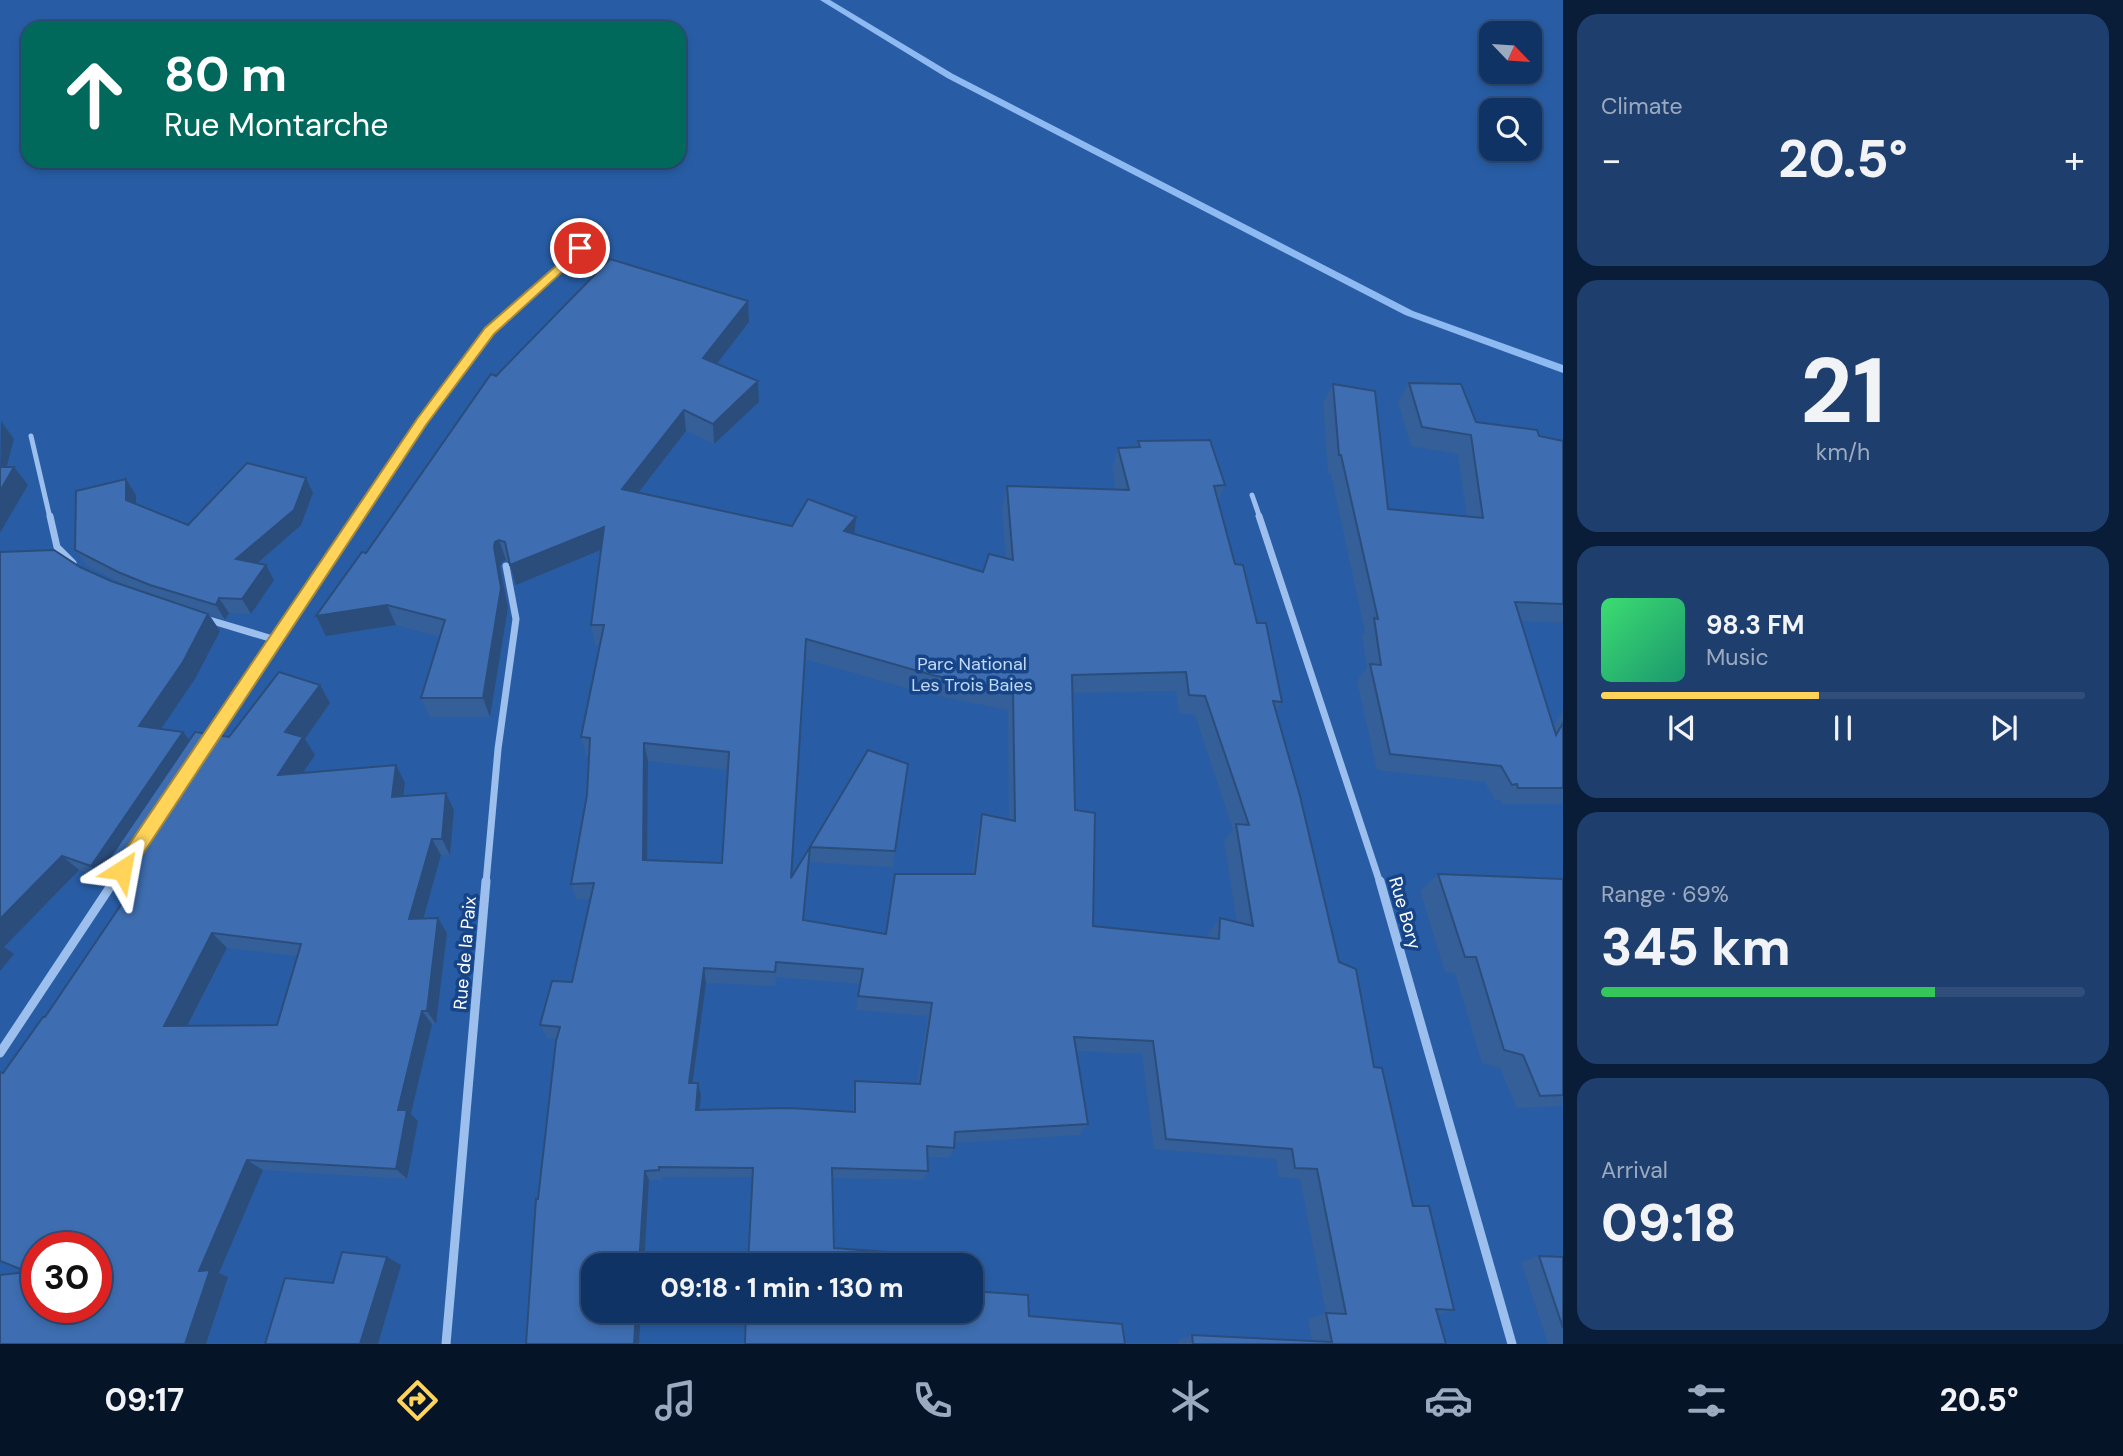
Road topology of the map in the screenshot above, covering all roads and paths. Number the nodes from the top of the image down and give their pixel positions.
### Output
1 (580, 248) dead end
2 (31, 436) dead end
3 (1252, 495) dead end
4 (506, 566) edge
5 (80, 568) edge
6 (202, 618) edge
7 (276, 640) junction
8 (199, 755) edge
9 (122, 870) edge
10 (0, 1053) edge
11 (446, 1344) edge
12 (1512, 1344) edge

1 - 7 street
2 - 5 street
3 - 12 street, Rue Bory
4 - 11 street, Rue de la Paix
6 - 7 street
7 - 8 street
9 - 10 street

